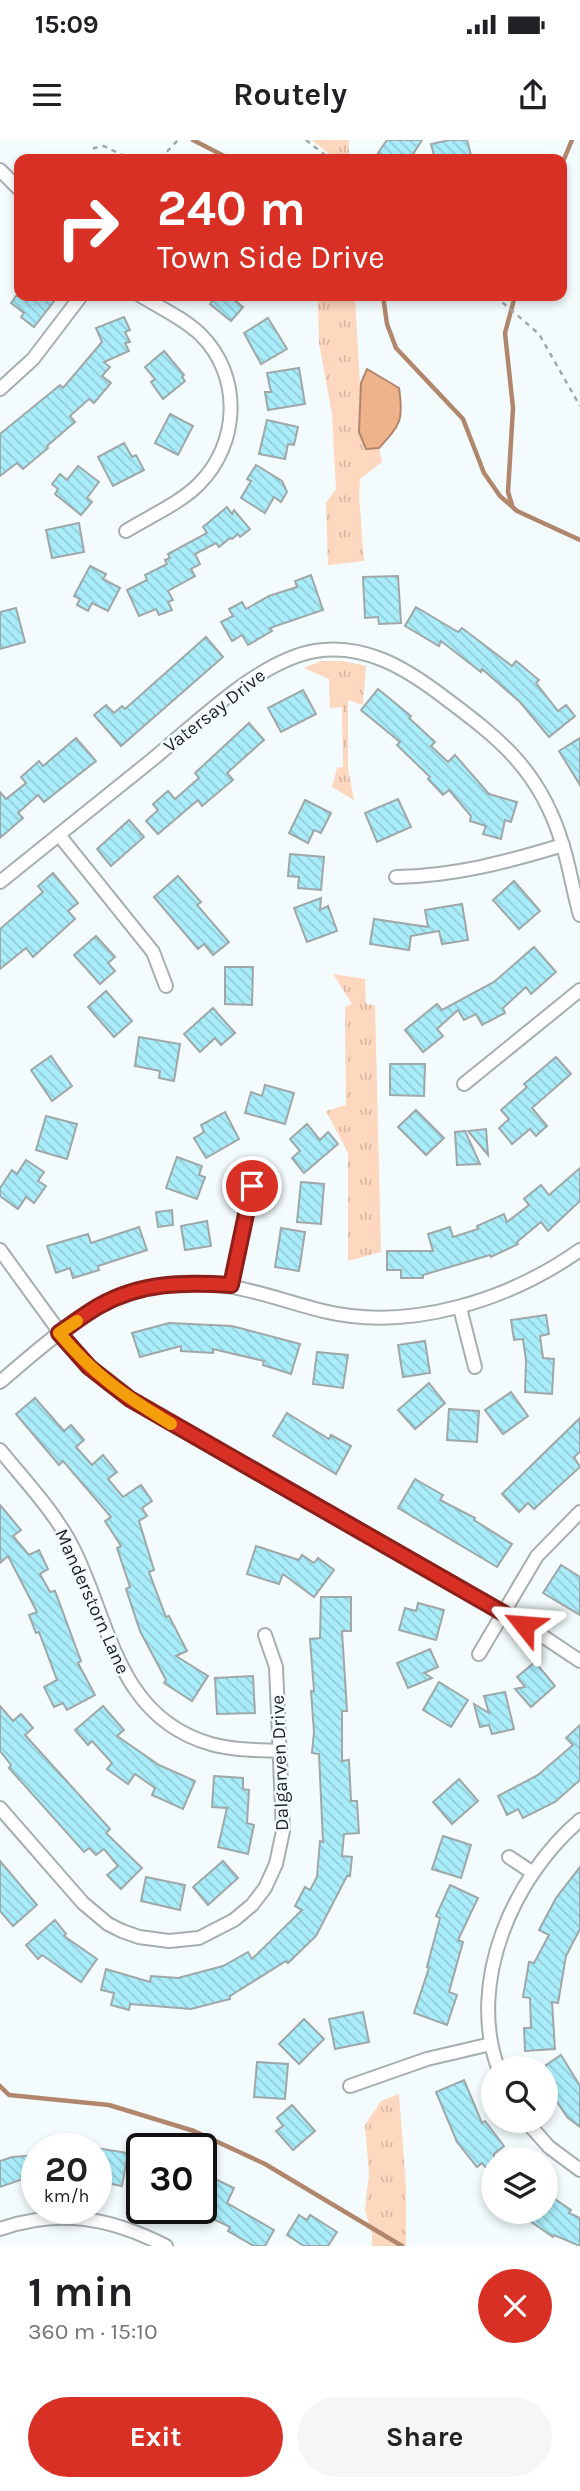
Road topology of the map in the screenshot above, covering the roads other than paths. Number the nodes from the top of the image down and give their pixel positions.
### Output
1 (0, 170) edge
2 (14, 184) edge
3 (77, 301) edge
4 (149, 301) edge
5 (0, 389) edge
6 (126, 531) dead end
7 (59, 835) junction
8 (563, 845) junction
9 (396, 877) dead end
10 (0, 882) edge
11 (580, 915) edge
12 (166, 986) dead end
13 (580, 990) edge
14 (464, 1084) dead end
15 (252, 1186) dead end
16 (0, 1250) edge
17 (580, 1251) edge
18 (231, 1285) junction
19 (460, 1308) junction
20 (59, 1333) junction
21 (475, 1367) dead end
22 (0, 1382) edge
23 (0, 1450) edge
24 (580, 1513) edge
25 (503, 1614) junction
26 (265, 1635) dead end
27 (479, 1654) dead end
28 (580, 1661) edge
29 (279, 1752) junction
30 (0, 1808) edge
31 (580, 1820) edge
32 (509, 1857) dead end
33 (533, 1873) junction
34 (491, 2044) junction
35 (494, 2056) edge
36 (350, 2086) dead end
37 (536, 2133) edge
38 (580, 2171) edge
39 (0, 2229) edge
40 (166, 2246) edge

1 - 2 street
3 - 5 street
4 - 6 street
7 - 8 street, Vatersay Drive
7 - 10 street, Vatersay Drive
7 - 12 street
8 - 9 street
8 - 11 street, Vatersay Drive
13 - 14 street
15 - 18 street
16 - 20 street
17 - 19 street
18 - 19 street
18 - 20 street
19 - 21 street
20 - 22 street
20 - 25 street
23 - 29 street, Manderstorn Lane
24 - 25 street
25 - 27 street
25 - 28 street
26 - 29 street, Dalgarven Drive
29 - 30 street, Dalgarven Drive
31 - 33 street
32 - 33 street
33 - 34 street
34 - 35 street
34 - 36 street
37 - 38 street
39 - 40 street

